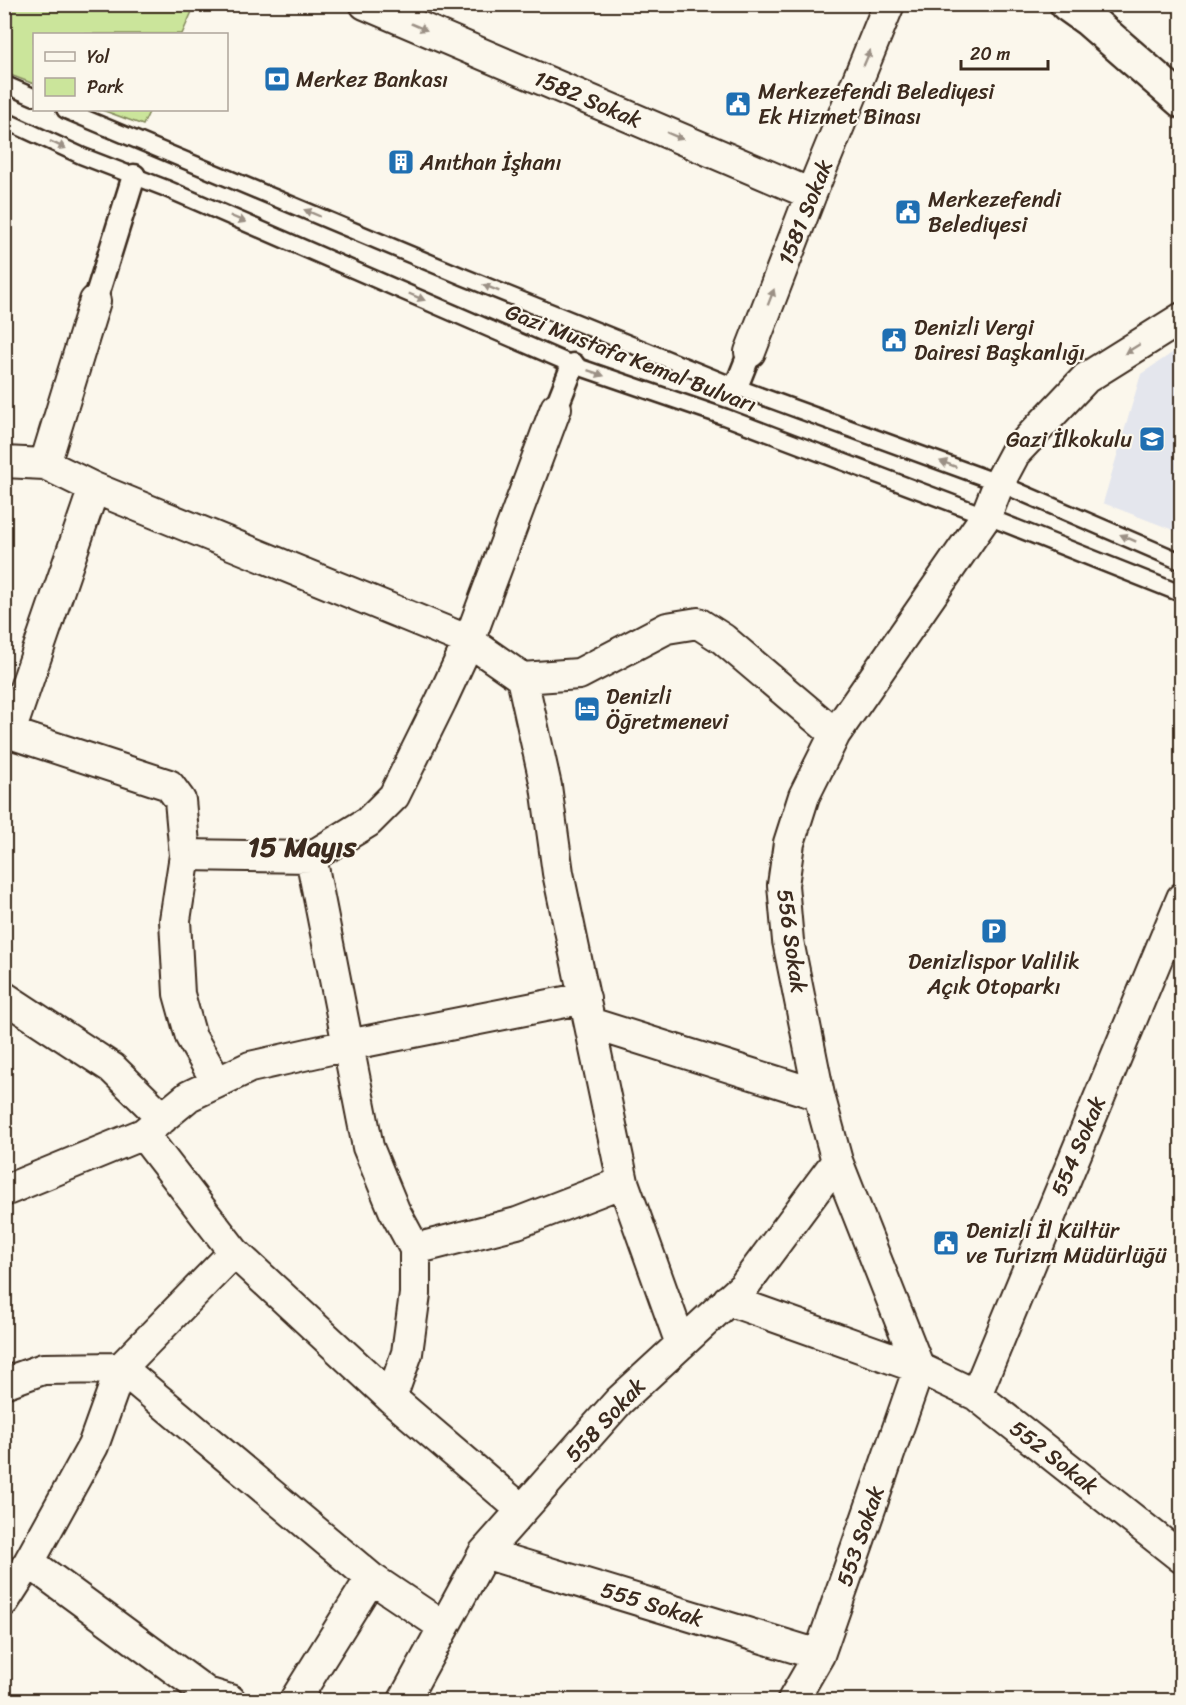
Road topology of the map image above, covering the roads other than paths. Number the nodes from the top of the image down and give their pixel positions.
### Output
1 (365, 4) edge
2 (889, 4) edge
3 (1067, 4) edge
4 (4, 84) edge
5 (33, 97) edge
6 (1182, 101) edge
7 (67, 111) edge
8 (4, 120) edge
9 (134, 176) junction
10 (811, 194) junction
11 (95, 301) joint
12 (1182, 318) edge
13 (750, 352) joint
14 (573, 364) junction
15 (736, 387) junction
16 (556, 408) joint
17 (4, 462) edge
18 (45, 464) junction
19 (999, 483) junction
20 (94, 488) junction
21 (986, 516) junction
22 (1182, 562) edge
23 (1182, 594) edge
24 (469, 641) junction
25 (522, 678) junction
26 (7, 731) edge
27 (835, 734) junction
28 (185, 855) junction
29 (311, 857) junction
30 (1182, 898) edge
31 (4, 997) edge
32 (588, 1011) junction
33 (348, 1045) junction
34 (217, 1082) junction
35 (819, 1095) junction
36 (153, 1126) junction
37 (837, 1161) junction
38 (623, 1182) junction
39 (4, 1191) edge
40 (415, 1249) junction
41 (234, 1252) junction
42 (728, 1300) junction
43 (681, 1344) junction
44 (121, 1368) junction
45 (919, 1368) junction
46 (4, 1383) edge
47 (976, 1395) junction
48 (391, 1398) junction
49 (522, 1510) junction
50 (484, 1553) junction
51 (1182, 1558) edge
52 (29, 1562) junction
53 (371, 1578) junction
54 (4, 1601) edge
55 (444, 1627) junction
56 (819, 1655) junction
57 (230, 1701) edge
58 (295, 1701) edge
59 (404, 1701) edge
60 (793, 1701) edge

1 -> 10 street, 1582 Sokak
10 -> 2 street, 1581 Sokak
3 - 6 street
4 - 5 lane
15 -> 7 lane, Gazi Mustafa Kemal Bulvarı
8 -> 9 lane, Gazi Mustafa Kemal Bulvarı
9 - 11 street
9 -> 14 lane, Gazi Mustafa Kemal Bulvarı
13 -> 10 street, 1581 Sokak
11 - 18 street
12 -> 19 street, 556 Sokak
13 - 15 street, 1581 Sokak
14 - 16 street
14 -> 21 lane, Gazi Mustafa Kemal Bulvarı
19 -> 15 lane, Gazi Mustafa Kemal Bulvarı
16 - 24 street
17 - 18 street
18 - 20 street
19 - 21 street, 556 Sokak
22 -> 19 lane, Gazi Mustafa Kemal Bulvarı
20 - 24 street
20 - 26 street
21 - 23 lane, Gazi Mustafa Kemal Bulvarı
21 - 27 street, 556 Sokak
24 - 25 street
24 - 29 street
25 - 27 street
25 - 32 street
26 - 28 street
27 - 35 street, 556 Sokak
28 - 29 street
28 - 34 street
29 - 33 street
30 - 47 street, 554 Sokak
31 - 36 street
32 - 33 street
32 - 35 street
32 - 38 street
33 - 34 street
33 - 40 street
34 - 36 street
35 - 37 street, 556 Sokak
36 - 39 street
36 - 41 street
37 - 42 street, 558 Sokak
37 - 45 street, 556 Sokak
38 - 40 street
38 - 43 street
40 - 48 street
41 - 44 street
41 - 48 street
42 - 43 street, 558 Sokak
42 - 45 street, 552 Sokak
43 - 49 street, 558 Sokak
44 - 46 street
44 - 52 street
44 - 53 street
45 - 47 street, 552 Sokak
45 - 56 street, 553 Sokak
47 - 51 street, 552 Sokak
48 - 49 street
49 - 50 street, 558 Sokak
50 - 55 street, 558 Sokak
50 - 56 street, 555 Sokak
52 - 54 street
52 - 57 street
53 - 55 street
53 - 58 street
55 - 59 street, 558 Sokak
56 - 60 street, 553 Sokak

